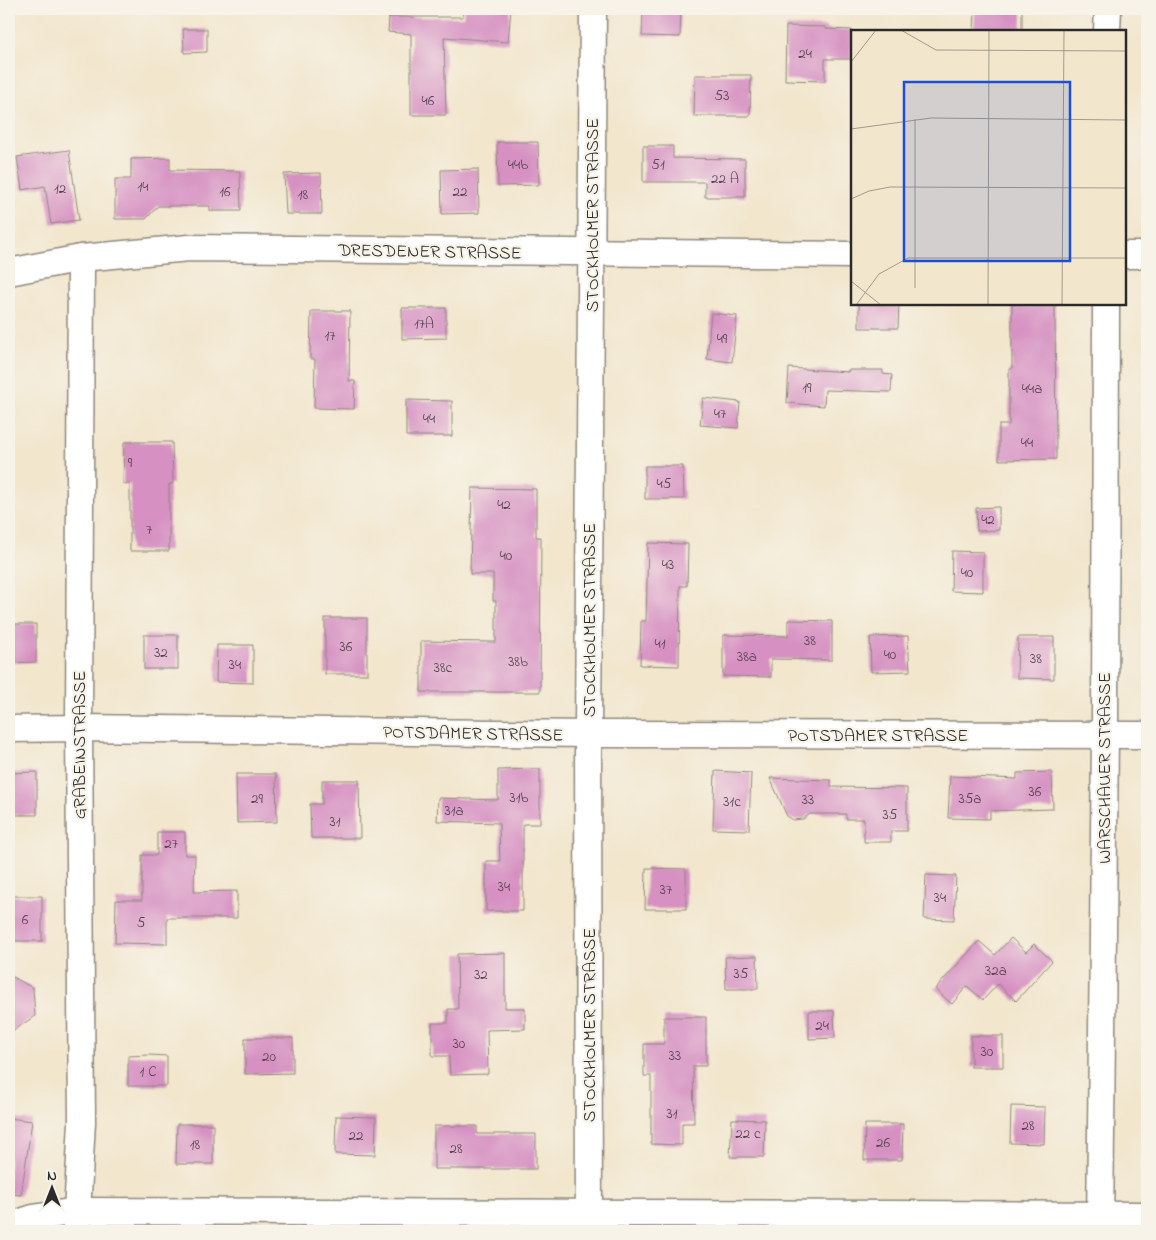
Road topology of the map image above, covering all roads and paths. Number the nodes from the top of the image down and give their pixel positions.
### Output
1 (593, 9) edge
2 (1108, 9) edge
3 (1107, 30) edge
4 (592, 253) junction
5 (851, 255) edge
6 (1126, 255) edge
7 (1147, 255) edge
8 (81, 258) junction
9 (9, 272) edge
10 (1106, 305) edge
11 (79, 728) junction
12 (9, 729) edge
13 (588, 734) junction
14 (1105, 735) junction
15 (1147, 735) edge
16 (1147, 1216) edge
17 (76, 1221) edge
18 (589, 1222) edge
19 (1100, 1223) edge
20 (9, 1226) edge

1 - 4 street, STOCKHOLMER STRASSE
2 - 3 street
4 - 5 street, DRESDENER STRASSE
4 - 8 street, DRESDENER STRASSE
4 - 13 street, STOCKHOLMER STRASSE
6 - 7 street
8 - 9 street, DRESDENER STRASSE
8 - 11 street, GRABEINSTRASSE
10 - 14 street, WARSCHAUER STRASSE
11 - 12 street, POTSDAMER STRASSE
11 - 13 street, POTSDAMER STRASSE
11 - 17 street, GRABEINSTRASSE
13 - 14 street, POTSDAMER STRASSE
13 - 18 street, STOCKHOLMER STRASSE
14 - 15 street, POTSDAMER STRASSE
14 - 19 street, WARSCHAUER STRASSE
16 - 19 street
17 - 18 street
17 - 20 street
18 - 19 street

